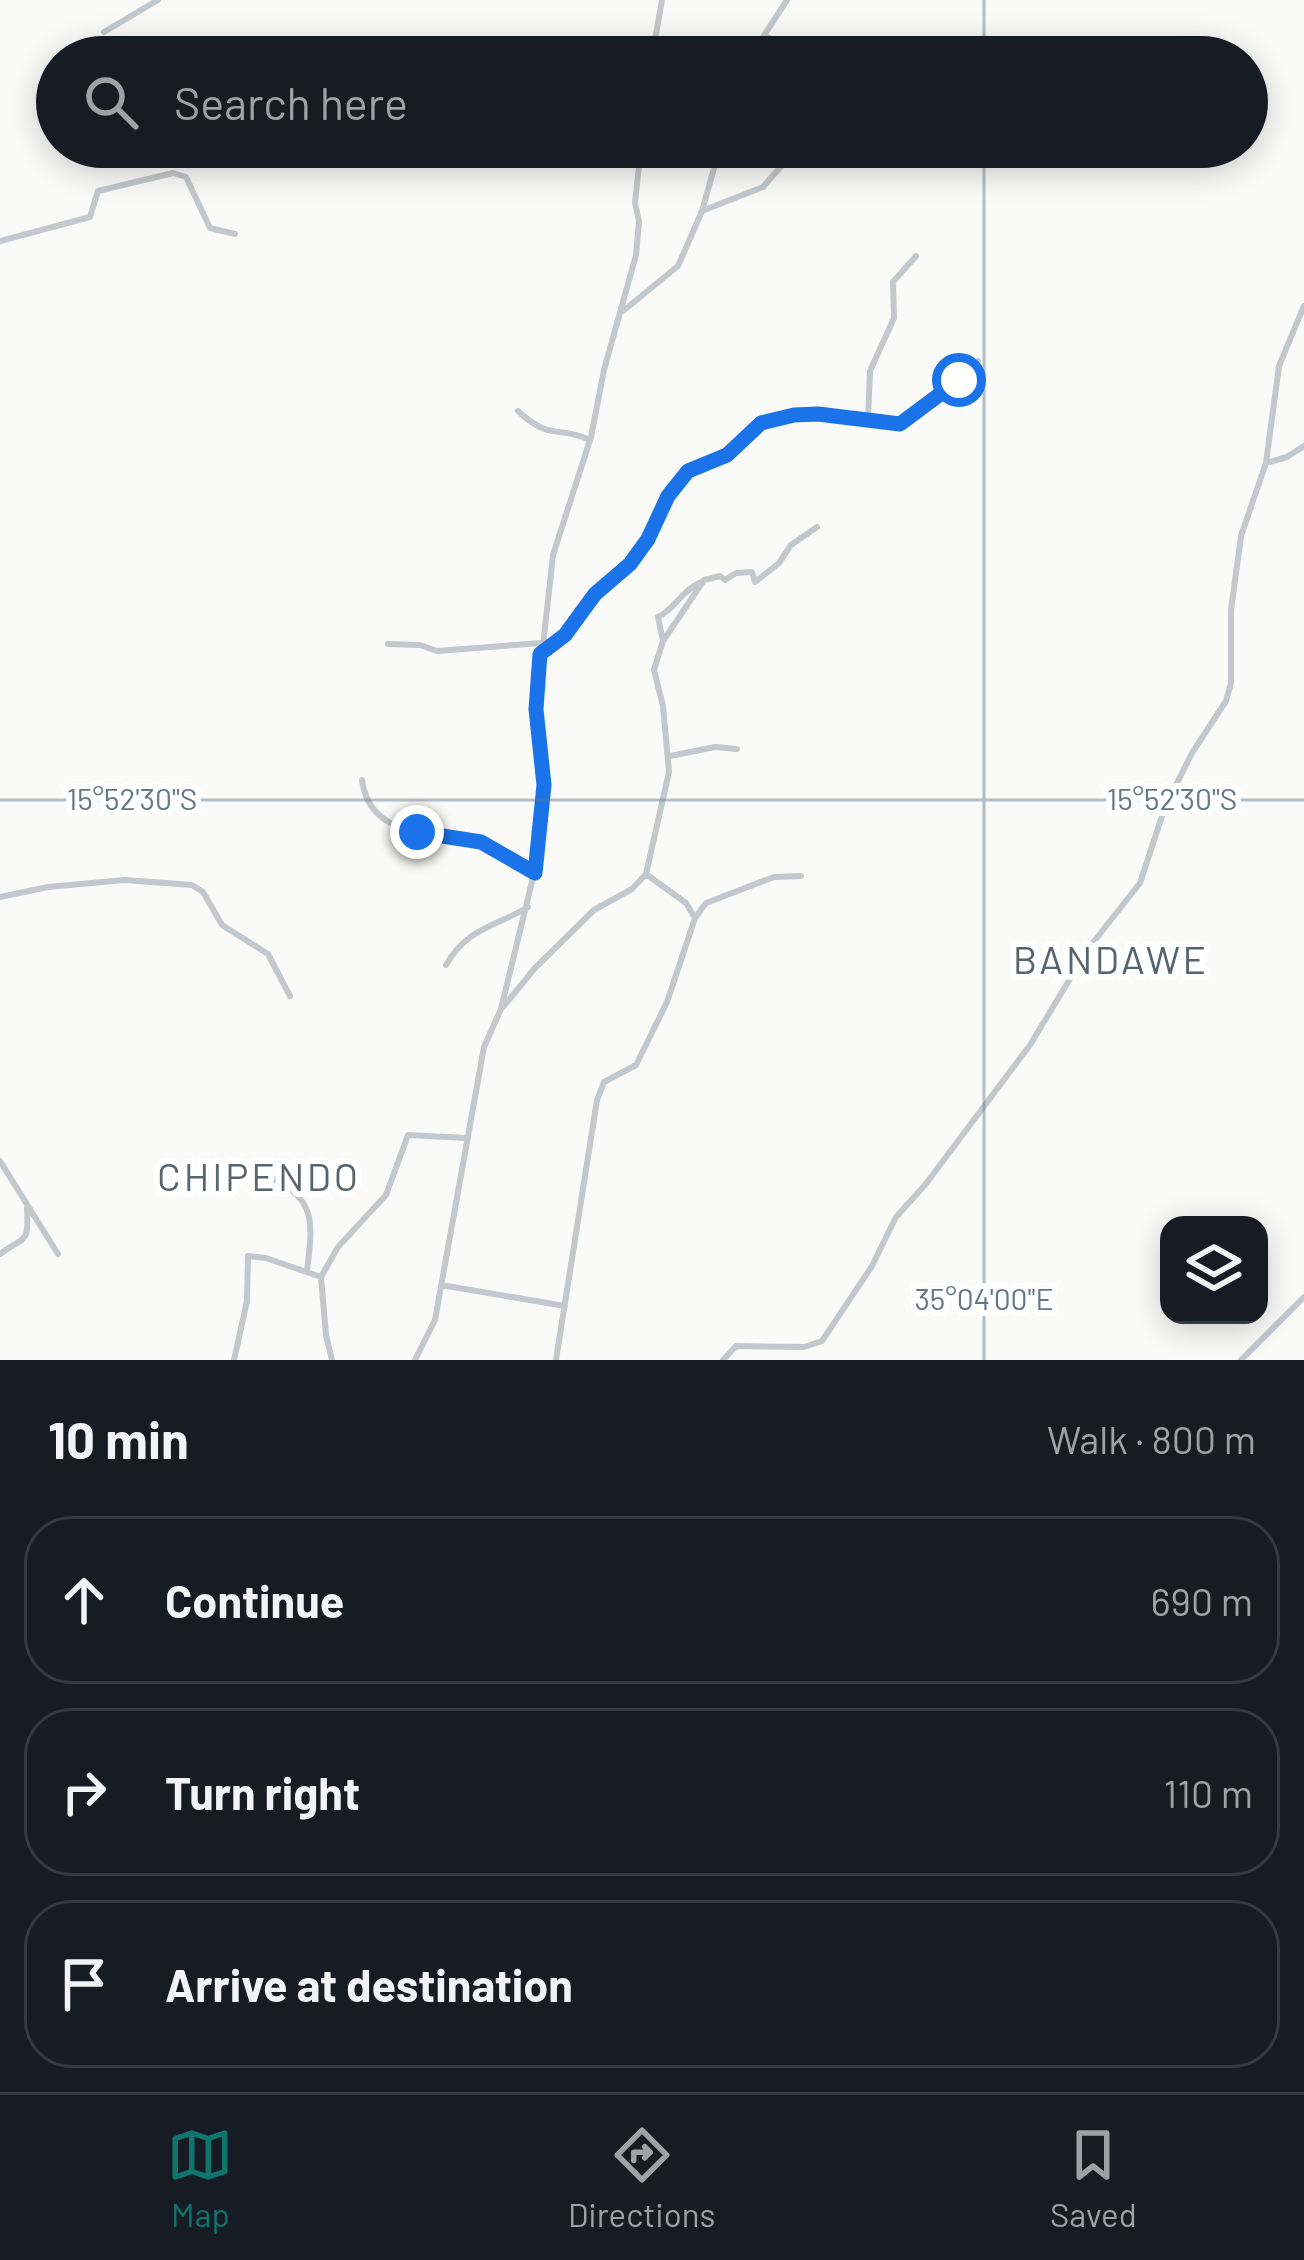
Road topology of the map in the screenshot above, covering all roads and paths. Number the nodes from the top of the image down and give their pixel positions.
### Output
1 (158, 0) edge
2 (662, 0) edge
3 (787, 0) edge
4 (104, 32) dead end
5 (656, 36) edge
6 (766, 36) edge
7 (639, 168) edge
8 (715, 168) edge
9 (780, 168) edge
10 (702, 211) junction
11 (235, 234) dead end
12 (0, 241) edge
13 (916, 256) dead end
14 (1304, 306) edge
15 (620, 313) junction
16 (978, 361) dead end
17 (518, 411) dead end
18 (868, 419) junction
19 (590, 440) junction
20 (1304, 446) edge
21 (1266, 463) junction
22 (818, 526) dead end
23 (704, 580) junction
24 (663, 641) junction
25 (542, 643) junction
26 (388, 644) dead end
27 (540, 654) junction
28 (737, 748) dead end
29 (669, 759) junction
30 (362, 780) dead end
31 (535, 873) junction
32 (646, 874) junction
33 (801, 876) dead end
34 (0, 897) edge
35 (528, 908) junction
36 (695, 919) junction
37 (446, 965) dead end
38 (290, 996) dead end
39 (501, 1009) junction
40 (466, 1138) junction
41 (0, 1161) edge
42 (257, 1172) dead end
43 (27, 1202) junction
44 (0, 1254) edge
45 (58, 1254) dead end
46 (307, 1270) junction
47 (322, 1277) junction
48 (441, 1286) junction
49 (1304, 1297) edge
50 (565, 1306) junction
51 (234, 1360) edge
52 (332, 1360) edge
53 (415, 1360) edge
54 (556, 1360) edge
55 (723, 1360) edge
56 (1241, 1360) edge

1 - 4 street
2 - 5 street
3 - 6 street
7 - 15 street
8 - 10 street
9 - 10 street
10 - 15 street
11 - 12 street
13 - 18 street
14 - 21 street
15 - 19 street
16 - 18 street
17 - 19 street
18 - 27 street
19 - 25 street
20 - 21 street
21 - 55 street
22 - 23 street
23 - 24 street
23 - 24 street
24 - 29 street
25 - 26 street
25 - 27 street
27 - 31 street
28 - 29 street
29 - 32 street
30 - 31 street
31 - 35 street
32 - 36 street
32 - 39 street
33 - 36 street
34 - 38 street
35 - 37 street
35 - 39 street
36 - 50 street
39 - 40 street
40 - 47 street
40 - 48 street
41 - 43 street
42 - 46 street
43 - 44 street
43 - 45 street
46 - 47 street
46 - 51 street
47 - 52 street
48 - 50 street
48 - 53 street
49 - 56 street
50 - 54 street

